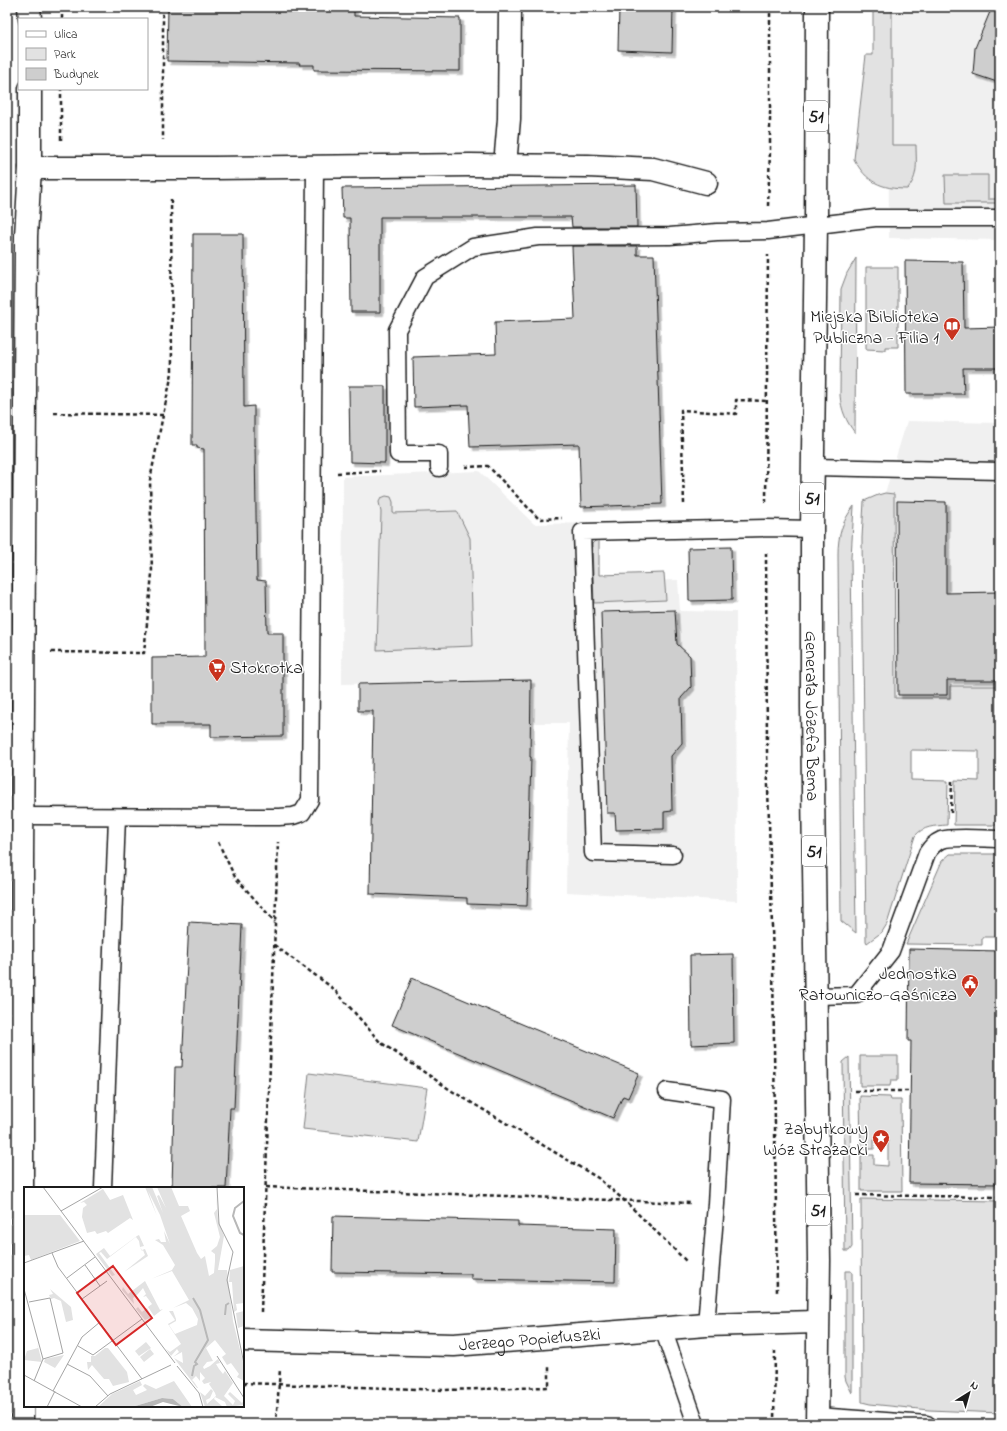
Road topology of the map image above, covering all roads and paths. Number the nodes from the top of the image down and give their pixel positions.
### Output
1 (30, 7) edge
2 (62, 7) edge
3 (159, 7) edge
4 (510, 7) edge
5 (770, 7) edge
6 (817, 7) edge
7 (30, 18) edge
8 (62, 18) edge
9 (30, 90) edge
10 (163, 142) dead end
11 (506, 165) junction
12 (315, 167) junction
13 (30, 168) junction
14 (706, 183) dead end
15 (171, 195) dead end
16 (1000, 218) edge
17 (816, 224) junction
18 (768, 231) junction
19 (766, 401) junction
20 (51, 413) dead end
21 (163, 415) junction
22 (813, 467) junction
23 (439, 468) joint
24 (388, 471) dead end
25 (1000, 471) edge
26 (343, 473) dead end
27 (684, 509) dead end
28 (562, 518) dead end
29 (766, 528) junction
30 (812, 529) junction
31 (44, 652) dead end
32 (952, 780) dead end
33 (14, 816) edge
34 (117, 817) junction
35 (205, 817) junction
36 (279, 817) junction
37 (950, 839) junction
38 (1000, 839) edge
39 (673, 855) dead end
40 (275, 922) junction
41 (274, 945) junction
42 (816, 996) junction
43 (667, 1091) dead end
44 (855, 1091) dead end
45 (910, 1091) dead end
46 (103, 1187) edge
47 (266, 1187) junction
48 (856, 1195) dead end
49 (1000, 1197) edge
50 (625, 1201) junction
51 (716, 1204) junction
52 (709, 1284) junction
53 (261, 1320) dead end
54 (817, 1322) junction
55 (777, 1323) junction
56 (706, 1325) junction
57 (663, 1330) junction
58 (18, 1334) edge
59 (244, 1340) edge
60 (548, 1363) dead end
61 (244, 1383) edge
62 (817, 1420) edge
63 (22, 1424) edge
64 (696, 1424) edge
65 (774, 1424) edge
66 (927, 1424) edge

1 - 7 street
2 - 8 path
3 - 10 path
4 - 11 street
5 - 18 path
6 - 17 street, Generała Józefa Bema / 51
9 - 13 street
11 - 12 street
11 - 14 street
12 - 13 street
12 - 36 lane
13 - 33 street
15 - 21 path
16 - 17 lane
17 - 18 lane
17 - 22 street, Generała Józefa Bema / 51
18 - 19 path
18 - 23 lane
19 - 27 path
19 - 29 path
20 - 21 path
21 - 31 path
22 - 25 lane
22 - 30 street, Generała Józefa Bema / 51
23 - 28 path
24 - 26 path
29 - 30 lane
29 - 39 lane
29 - 55 path
30 - 42 street, Generała Józefa Bema / 51
32 - 37 path
33 - 34 lane
33 - 58 street
34 - 35 lane
34 - 46 lane
35 - 36 lane
35 - 40 path
36 - 40 path
37 - 38 lane
37 - 42 lane
40 - 41 path
41 - 47 path
41 - 50 path
42 - 54 street, Generała Józefa Bema / 51
43 - 51 lane
44 - 45 path
47 - 50 path
47 - 53 path
48 - 49 path
50 - 51 path
50 - 52 path
51 - 52 lane
52 - 56 lane
54 - 55 street, Jerzego Popiełuszki
54 - 62 street, Generała Józefa Bema / 51
55 - 56 street, Jerzego Popiełuszki
55 - 65 path
56 - 57 street, Jerzego Popiełuszki
57 - 59 street, Jerzego Popiełuszki
57 - 64 lane
58 - 63 street
60 - 61 path
62 - 66 lane

